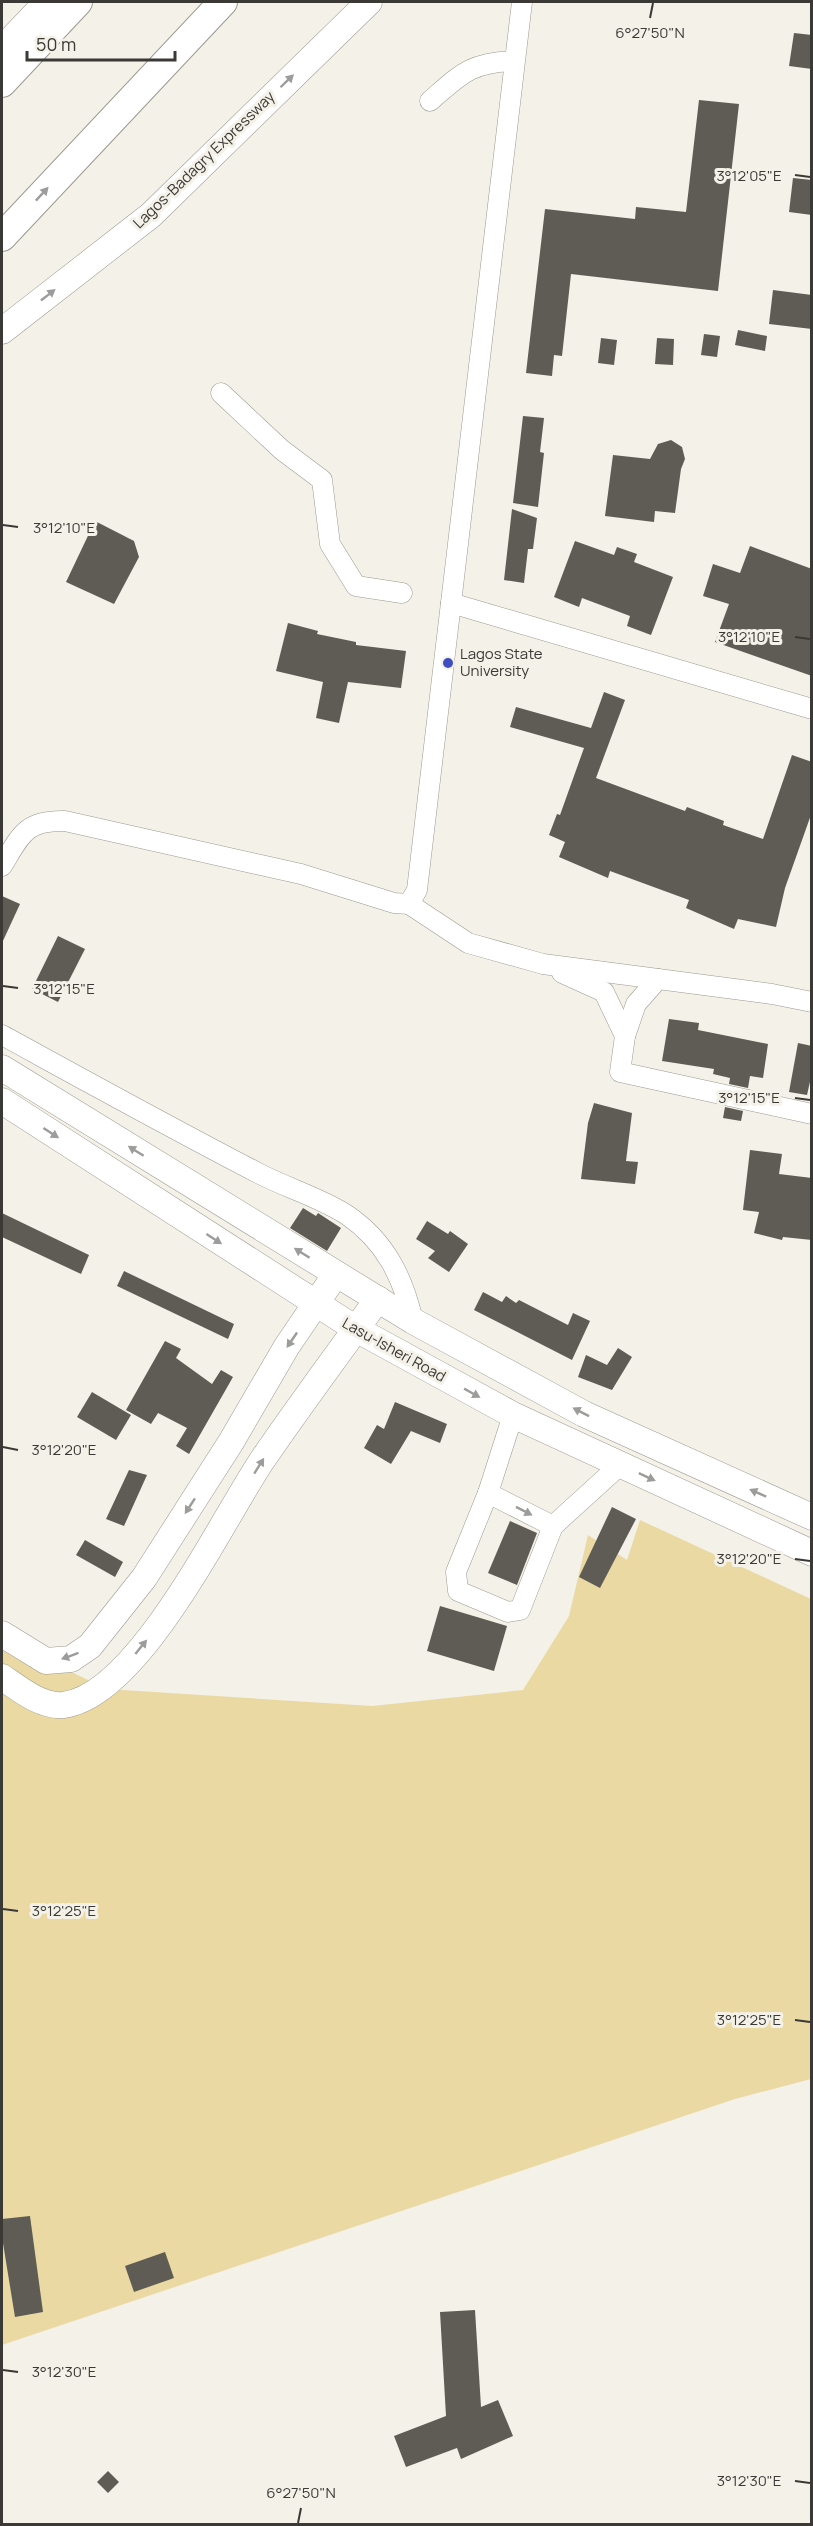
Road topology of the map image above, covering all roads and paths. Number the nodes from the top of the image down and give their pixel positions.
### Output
1 (46, 2) edge
2 (78, 2) edge
3 (224, 2) edge
4 (369, 2) edge
5 (522, 2) edge
6 (2, 49) edge
7 (514, 61) junction
8 (2, 83) edge
9 (430, 101) dead end
10 (2, 237) edge
11 (2, 330) edge
12 (221, 393) dead end
13 (402, 593) dead end
14 (451, 603) junction
15 (812, 708) edge
16 (2, 866) edge
17 (409, 904) junction
18 (543, 964) junction
19 (658, 979) junction
20 (812, 1002) edge
21 (2, 1035) edge
22 (625, 1036) junction
23 (2, 1068) edge
24 (2, 1101) edge
25 (812, 1114) edge
26 (336, 1274) junction
27 (378, 1299) junction
28 (315, 1305) junction
29 (413, 1321) junction
30 (356, 1329) junction
31 (513, 1415) junction
32 (620, 1465) junction
33 (488, 1493) junction
34 (812, 1517) edge
35 (553, 1526) junction
36 (812, 1553) edge
37 (2, 1634) edge
38 (2, 1677) edge

1 - 6 main road
2 - 8 highway
10 -> 3 highway
11 -> 4 main road, Lagos-Badagry Expressway
5 - 7 lane
7 - 9 lane
7 - 14 lane
12 - 13 lane
14 - 15 lane
14 - 17 lane
16 - 17 lane
17 - 18 lane
18 - 19 lane
18 - 22 lane
19 - 20 lane
19 - 22 lane
21 - 29 lane
22 - 25 lane
26 -> 23 main road
24 -> 28 main road, Lasu-Isheri Road
26 - 27 main road
26 - 28 main road
27 - 29 main road
27 - 30 main road
28 - 30 main road, Lasu-Isheri Road
28 -> 37 main road
34 -> 29 main road
30 -> 31 main road, Lasu-Isheri Road
38 -> 30 main road
31 - 32 main road, Lasu-Isheri Road
31 - 33 lane
32 - 35 lane
32 -> 36 main road, Lasu-Isheri Road
33 -> 35 lane
33 - 35 lane

